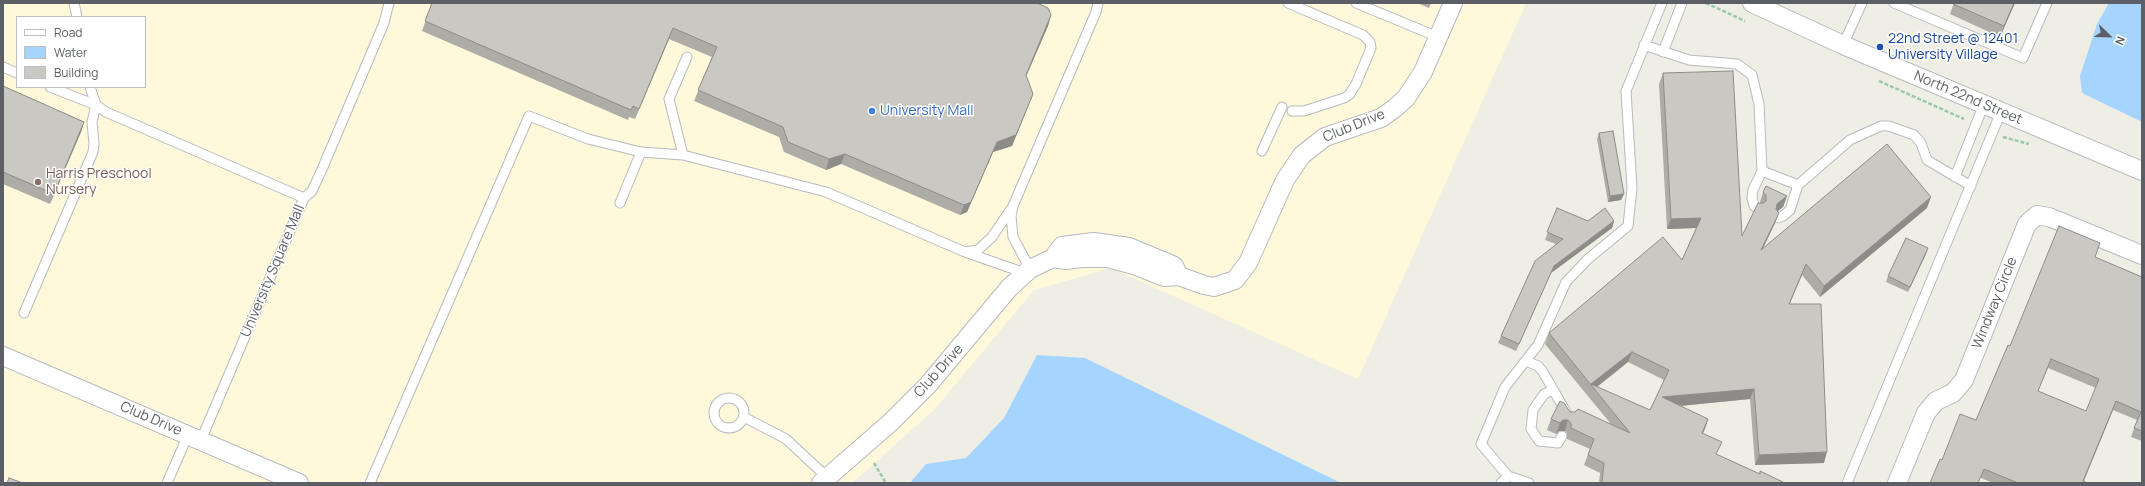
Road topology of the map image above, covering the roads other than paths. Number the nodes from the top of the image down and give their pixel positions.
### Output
1 (74, 3) edge
2 (1098, 3) edge
3 (1288, 3) edge
4 (1356, 3) edge
5 (1453, 3) edge
6 (1662, 3) edge
7 (1682, 3) edge
8 (1752, 3) edge
9 (1862, 3) edge
10 (1894, 3) edge
11 (1919, 3) edge
12 (2047, 3) edge
13 (391, 4) edge
14 (1915, 12) junction
15 (77, 16) edge
16 (1438, 38) junction
17 (1644, 45) junction
18 (1843, 45) junction
19 (1663, 52) junction
20 (687, 57) dead end
21 (3, 67) edge
22 (16, 73) edge
23 (53, 88) edge
24 (90, 88) edge
25 (1984, 104) junction
26 (96, 105) junction
27 (1282, 107) dead end
28 (1292, 111) dead end
29 (2001, 112) junction
30 (1262, 151) dead end
31 (641, 152) junction
32 (683, 155) junction
33 (1762, 170) junction
34 (2142, 171) edge
35 (1955, 177) junction
36 (1798, 185) junction
37 (1971, 186) junction
38 (304, 198) junction
39 (620, 203) dead end
40 (1013, 206) junction
41 (1757, 208) edge
42 (1778, 218) edge
43 (965, 252) junction
44 (2142, 256) edge
45 (1027, 271) junction
46 (24, 313) dead end
47 (3, 356) edge
48 (1526, 361) junction
49 (1553, 390) junction
50 (744, 417) dead end
51 (1569, 417) edge
52 (1562, 436) edge
53 (194, 438) junction
54 (1508, 476) junction
55 (824, 480) edge
56 (167, 483) edge
57 (299, 483) edge
58 (370, 483) edge
59 (1501, 483) edge
60 (1529, 483) edge
61 (1847, 483) edge
62 (1897, 483) edge

1 - 15 lane
2 - 40 lane
3 - 28 lane
4 - 16 lane
5 - 16 street, Club Drive
6 - 17 lane
7 - 19 lane
8 - 18 street, North 22nd Street
9 - 18 lane
10 - 14 lane
11 - 14 lane
12 - 14 lane
13 - 38 lane
16 - 45 street, Club Drive
17 - 19 lane
17 - 48 lane
18 - 25 street, North 22nd Street
19 - 33 lane
20 - 32 lane
21 - 22 lane
23 - 26 lane, University Square Mall
24 - 26 lane
25 - 29 street, North 22nd Street
25 - 35 lane
26 - 38 lane, University Square Mall
26 - 46 lane
27 - 30 lane
29 - 34 street, North 22nd Street
29 - 37 lane
31 - 32 lane
31 - 39 lane
31 - 58 lane
32 - 43 lane
33 - 36 lane
33 - 41 lane
35 - 36 lane
35 - 37 lane
36 - 42 lane
37 - 61 lane
38 - 53 lane, University Square Mall
40 - 43 lane
40 - 45 lane
43 - 45 lane
44 - 62 street, Windway Circle
45 - 55 street, Club Drive
47 - 53 street, Club Drive
48 - 49 lane
48 - 54 lane
49 - 51 lane
49 - 52 lane
50 - 55 lane
53 - 56 lane, University Square Mall
53 - 57 street, Club Drive
54 - 59 lane
54 - 60 lane

